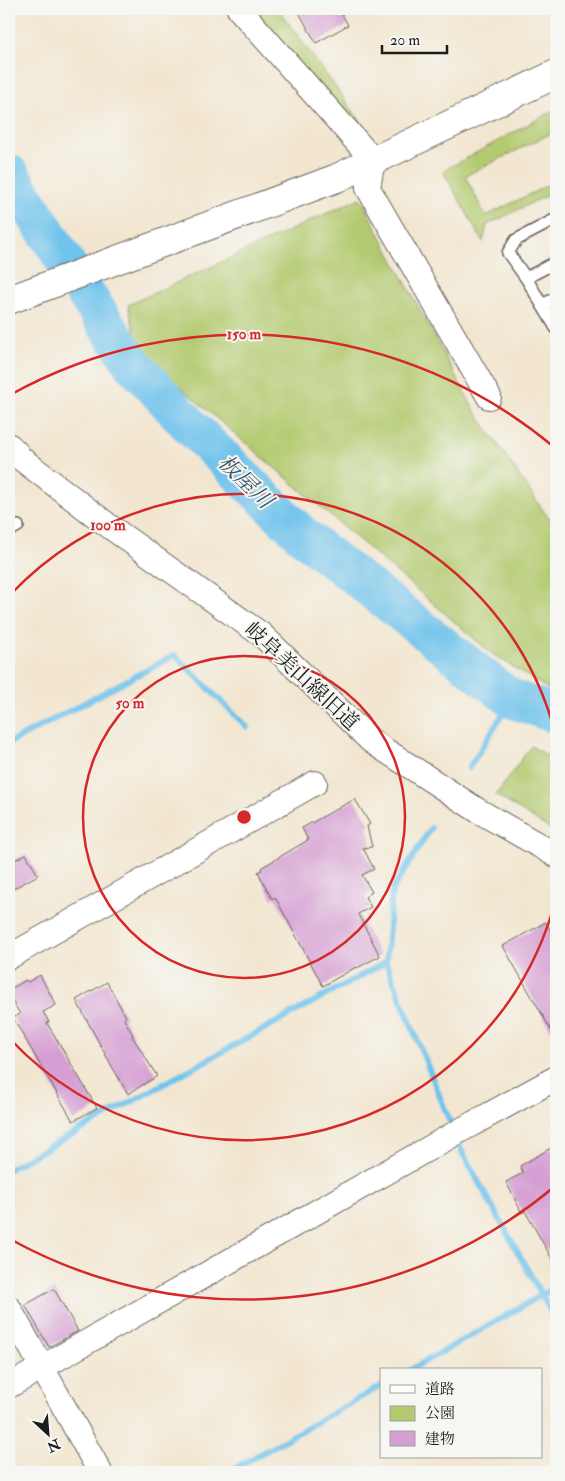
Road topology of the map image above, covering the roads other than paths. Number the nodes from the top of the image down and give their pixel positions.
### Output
1 (239, 9) edge
2 (556, 74) edge
3 (373, 160) junction
4 (556, 219) edge
5 (556, 262) edge
6 (526, 278) junction
7 (556, 298) edge
8 (9, 300) edge
9 (542, 305) junction
10 (556, 328) edge
11 (489, 397) dead end
12 (11, 451) edge
13 (315, 784) dead end
14 (556, 855) edge
15 (9, 956) edge
16 (556, 1078) edge
17 (9, 1308) edge
18 (42, 1367) junction
19 (9, 1386) edge
20 (100, 1472) edge

1 - 3 street
2 - 3 street
3 - 8 street
3 - 11 street
4 - 6 lane
5 - 6 lane
6 - 9 lane
7 - 9 lane
9 - 10 lane
12 - 14 street, 岐阜美山線旧道
13 - 15 street
16 - 18 street
17 - 18 street
18 - 19 street
18 - 20 street

